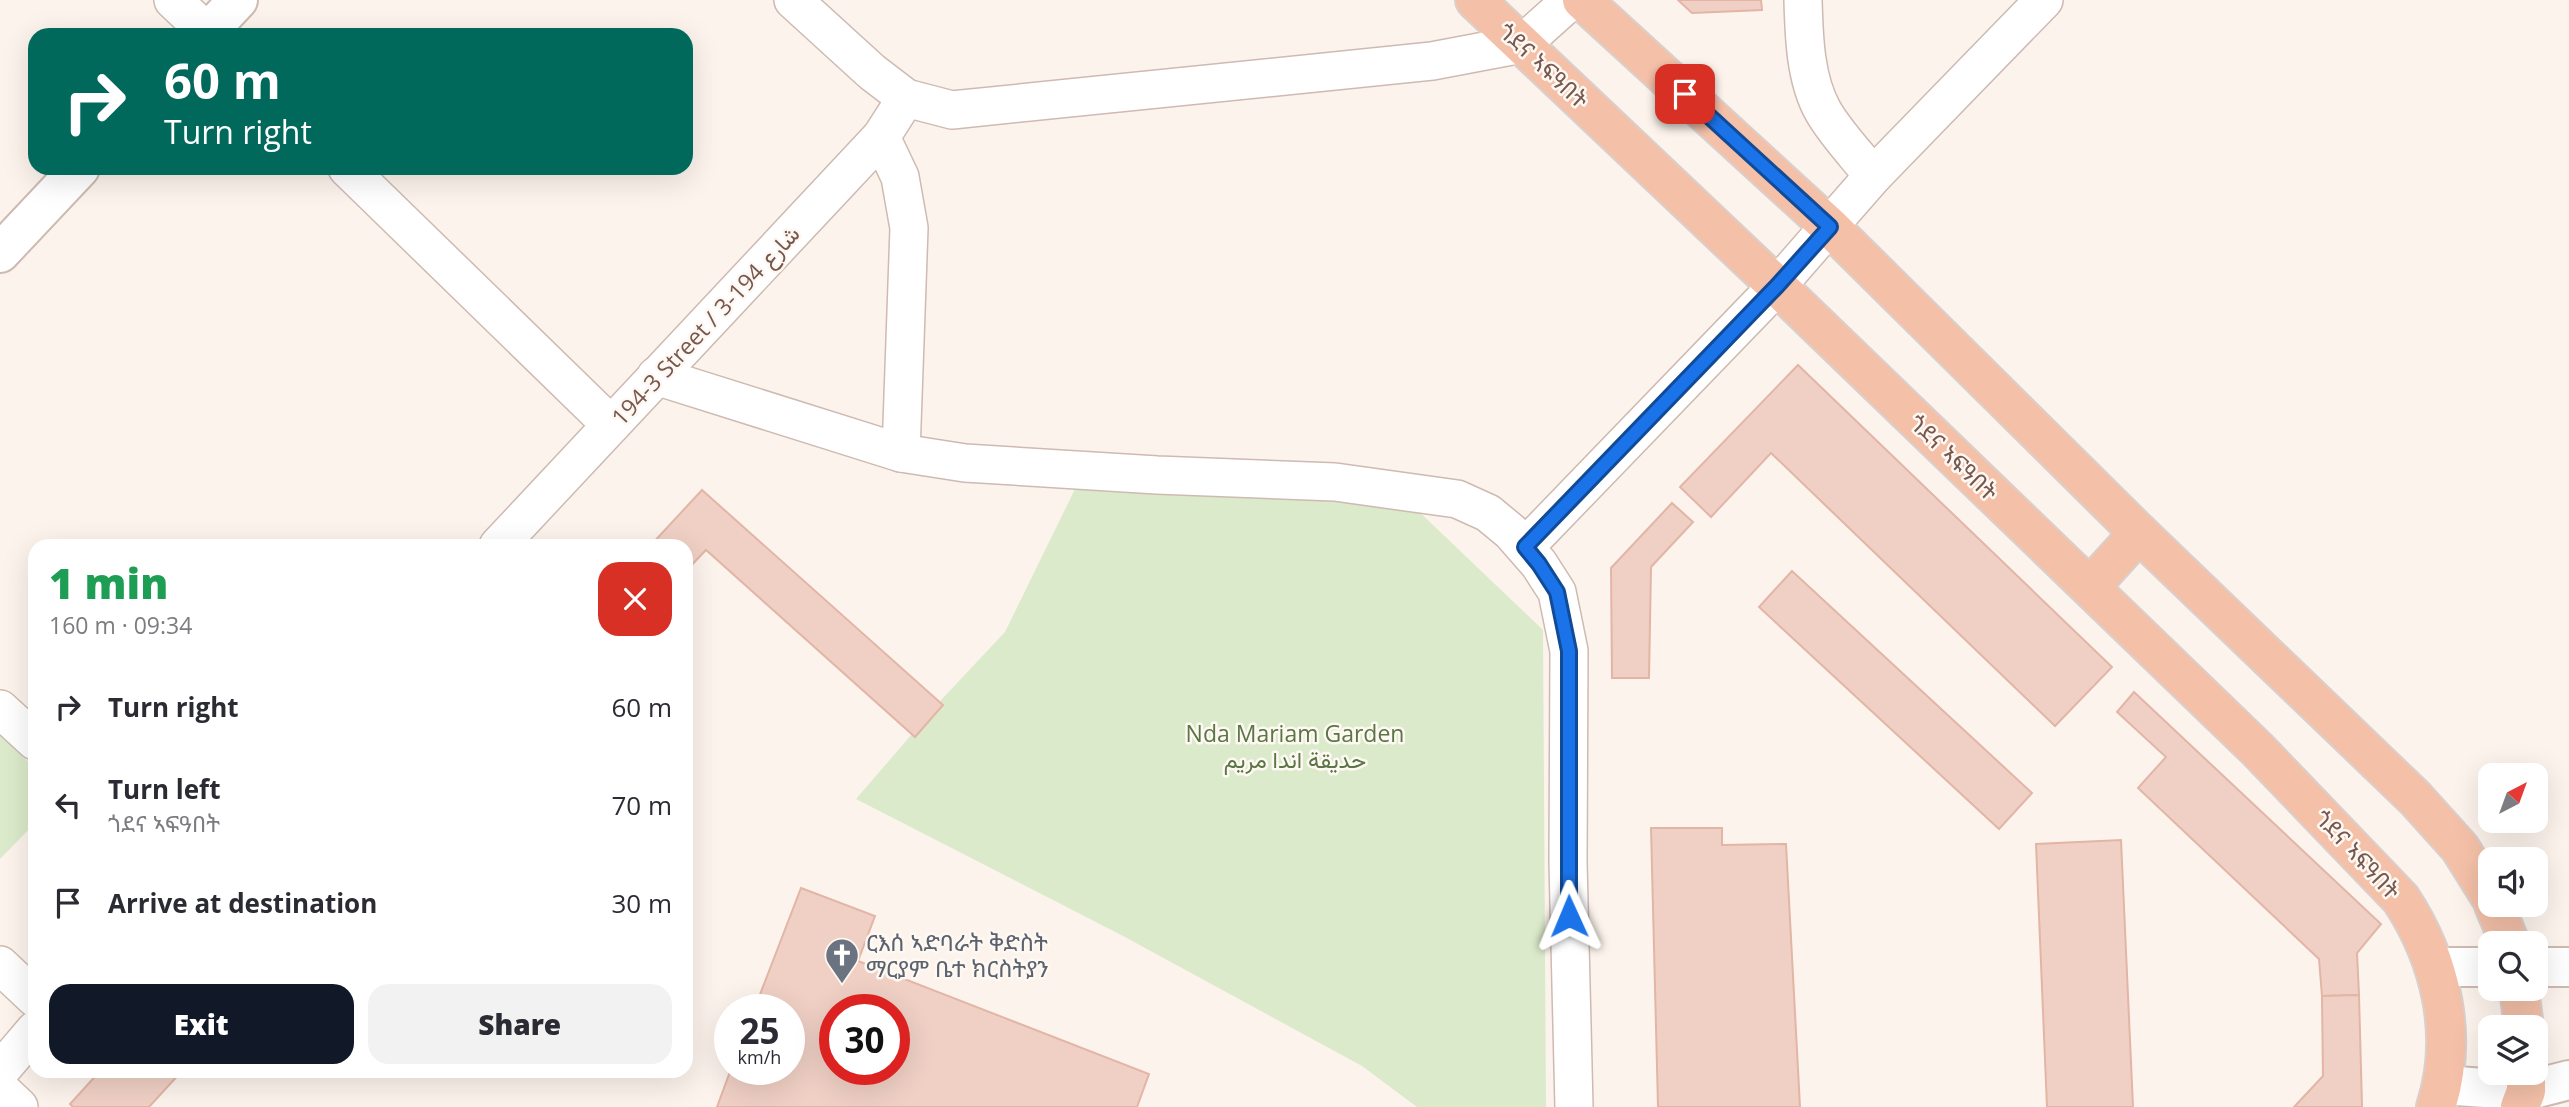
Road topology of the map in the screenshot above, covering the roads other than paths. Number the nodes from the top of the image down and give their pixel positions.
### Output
1 (173, 0) edge
2 (238, 0) edge
3 (793, 0) edge
4 (1475, 0) edge
5 (1571, 0) edge
6 (1582, 0) edge
7 (1803, 0) edge
8 (2044, 0) edge
9 (202, 28) edge
10 (213, 28) edge
11 (1522, 44) junction
12 (905, 98) junction
13 (881, 137) junction
14 (73, 175) edge
15 (354, 175) edge
16 (1873, 176) junction
17 (1830, 227) junction
18 (0, 253) edge
19 (1777, 286) junction
20 (656, 376) junction
21 (611, 425) junction
22 (901, 453) junction
23 (2138, 533) junction
24 (505, 539) edge
25 (1525, 547) junction
26 (2090, 587) junction
27 (0, 709) edge
28 (28, 735) edge
29 (2478, 876) edge
30 (0, 965) edge
31 (2435, 967) junction
32 (2478, 967) edge
33 (2548, 967) edge
34 (2569, 967) edge
35 (28, 991) edge
36 (28, 1038) edge
37 (0, 1071) edge
38 (2569, 1080) edge
39 (0, 1088) edge
40 (2524, 1090) edge
41 (2440, 1096) edge
42 (19, 1107) edge
43 (1574, 1107) edge

1 - 9 street
2 - 10 street
3 - 12 street
4 - 11 highway, ጎደና ኣፍዓበት
5 - 11 street
6 - 17 highway
7 - 16 street
8 - 16 street
11 - 12 street
11 - 19 highway, ጎደና ኣፍዓበት
12 - 13 street, 194-3 Street / شارع 194-3
13 - 20 street, 194-3 Street / شارع 194-3
13 - 22 street
14 - 18 street
15 - 21 street
16 - 17 street
17 - 19 street
17 - 23 highway
19 - 25 street
19 - 26 highway, ጎደና ኣፍዓበት
20 - 21 street, 194-3 Street / شارع 194-3
20 - 22 street
21 - 24 street, 194-3 Street / شارع 194-3
22 - 25 street
23 - 26 highway
23 - 29 highway
25 - 43 street
26 - 31 highway, ጎደና ኣፍዓበት
27 - 28 street
30 - 35 street
31 - 32 street
31 - 41 highway, ጎደና ኣፍዓበት
33 - 34 street
36 - 37 street
38 - 40 street
39 - 42 street
40 - 41 street

